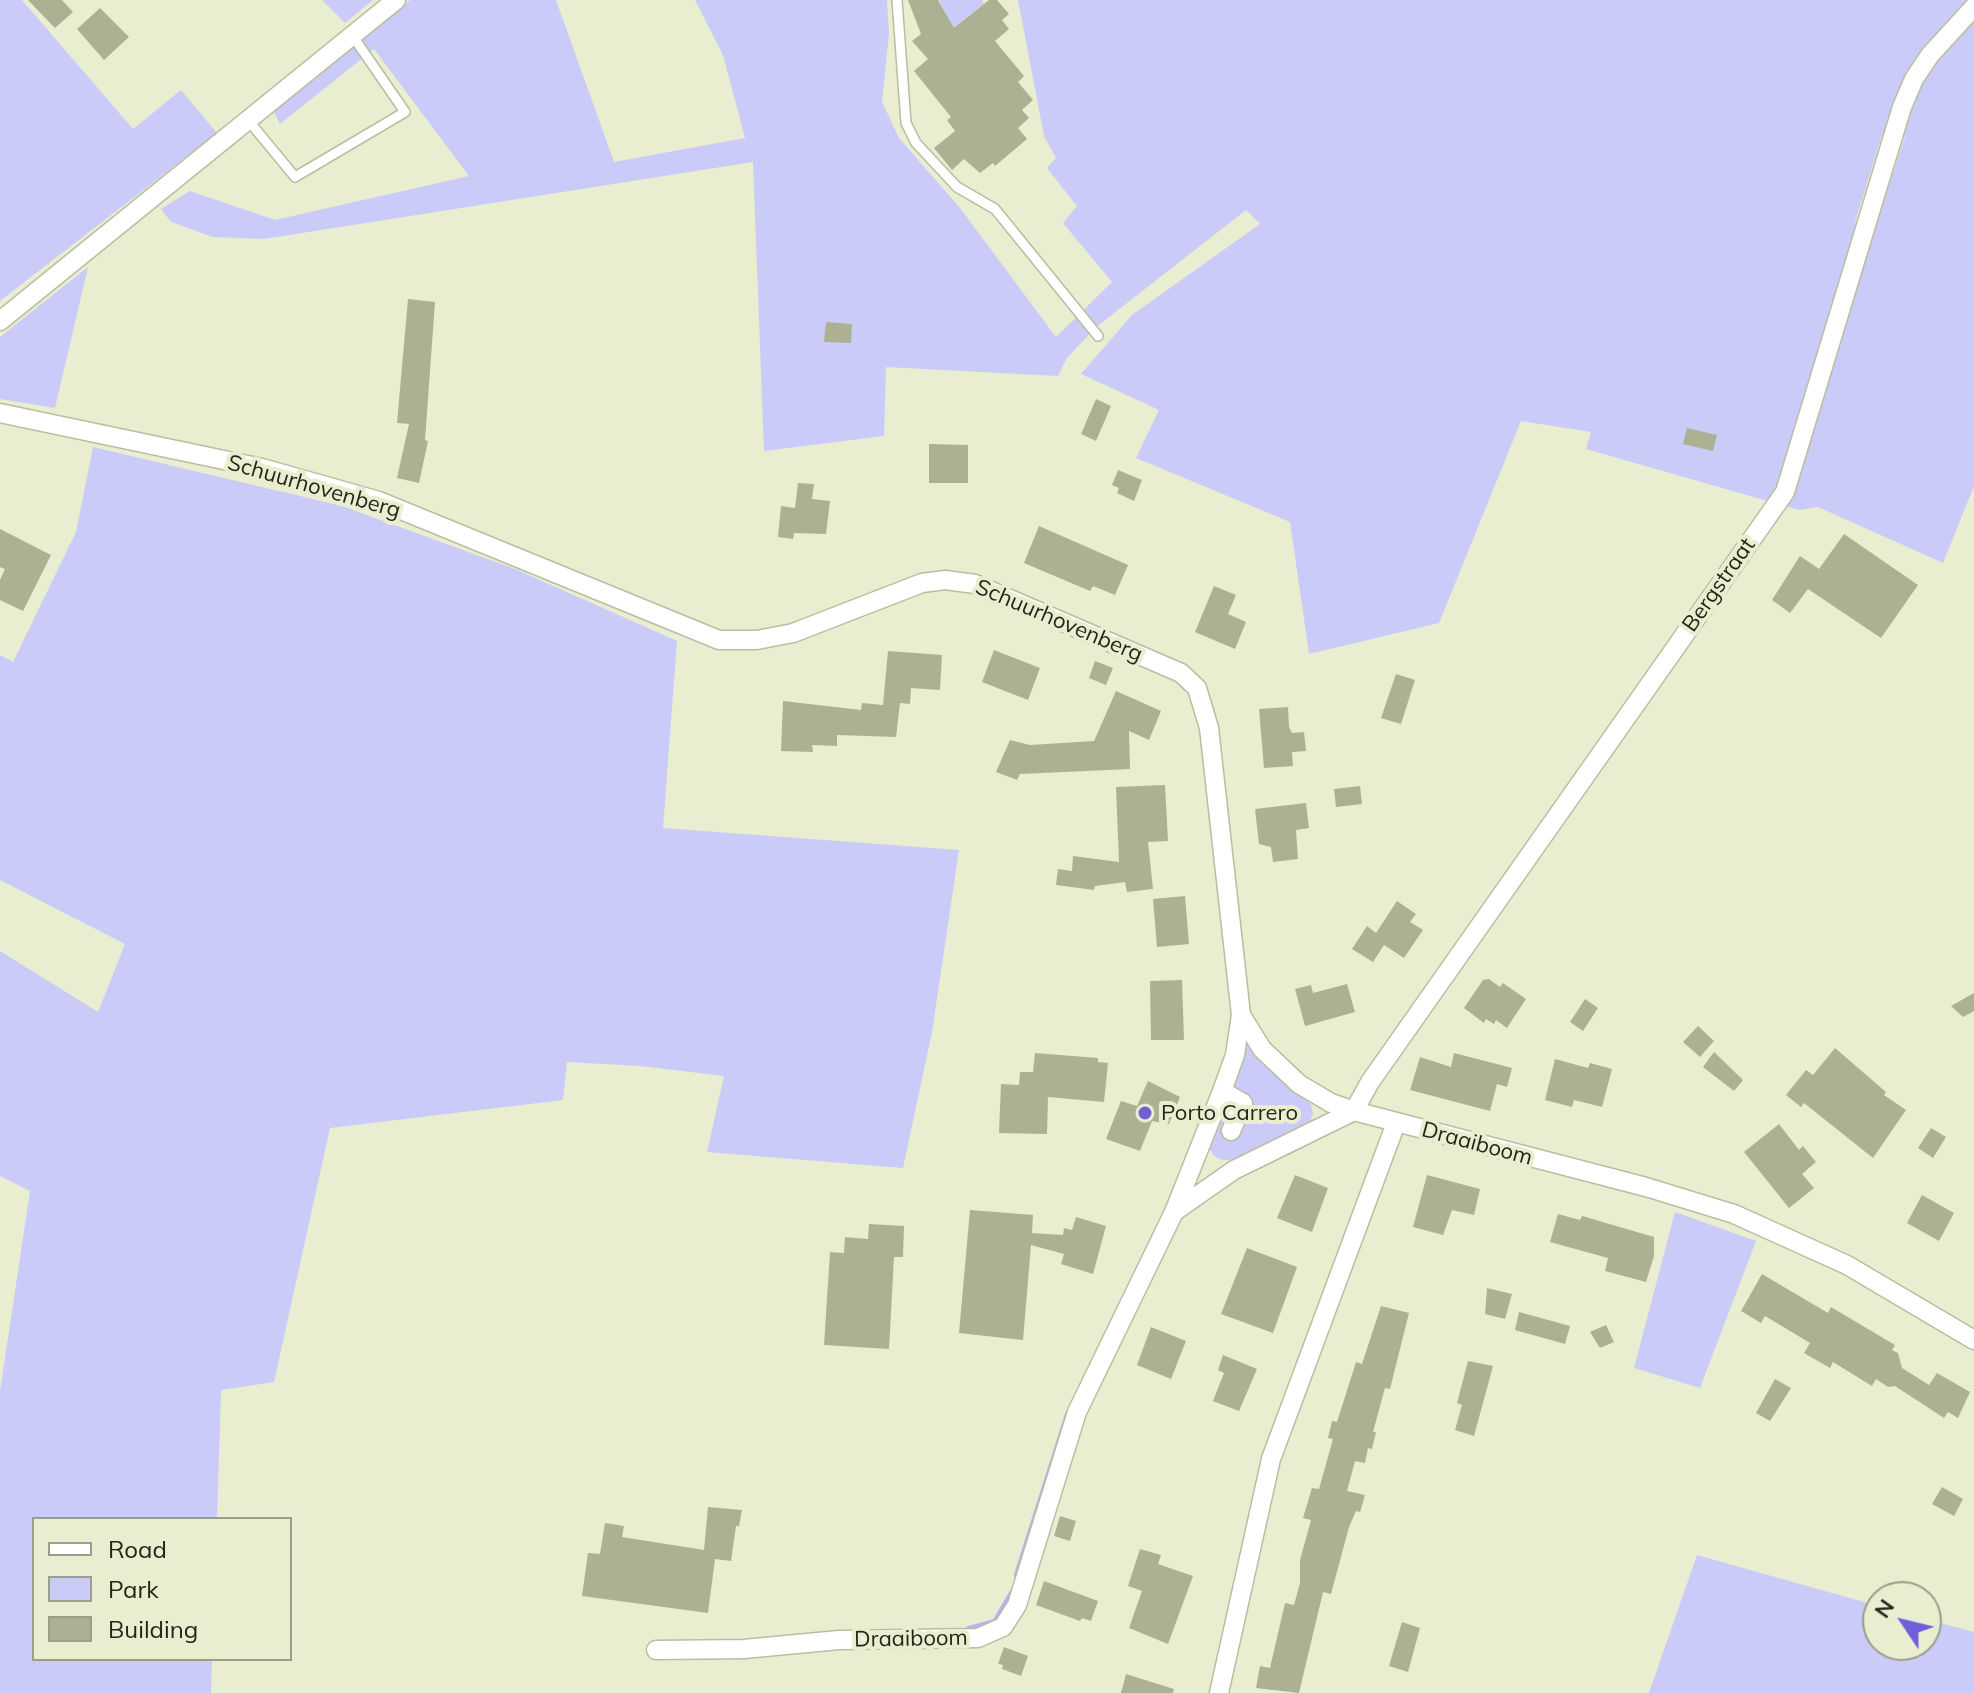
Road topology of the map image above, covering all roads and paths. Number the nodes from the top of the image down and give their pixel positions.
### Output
1 (396, 0) edge
2 (897, 0) edge
3 (1974, 7) edge
4 (352, 35) junction
5 (248, 120) junction
6 (0, 321) edge
7 (1098, 336) dead end
8 (0, 413) edge
9 (1241, 1015) junction
10 (1222, 1091) junction
11 (1354, 1111) junction
12 (1396, 1123) junction
13 (1231, 1131) dead end
14 (1174, 1212) junction
15 (1974, 1340) edge
16 (656, 1650) dead end
17 (1219, 1693) edge

1 - 4 street
2 - 7 lane
3 - 11 street, Bergstraat
4 - 5 street
4 - 5 lane
5 - 6 street
8 - 9 street, Schuurhovenberg
9 - 10 street, Draaiboom
9 - 11 street, Schuurhovenberg
10 - 13 street
10 - 14 street, Draaiboom
11 - 12 street, Schuurhovenberg
11 - 14 street
12 - 15 street, Draaiboom
12 - 17 street, Draaiboom
14 - 16 street, Draaiboom

